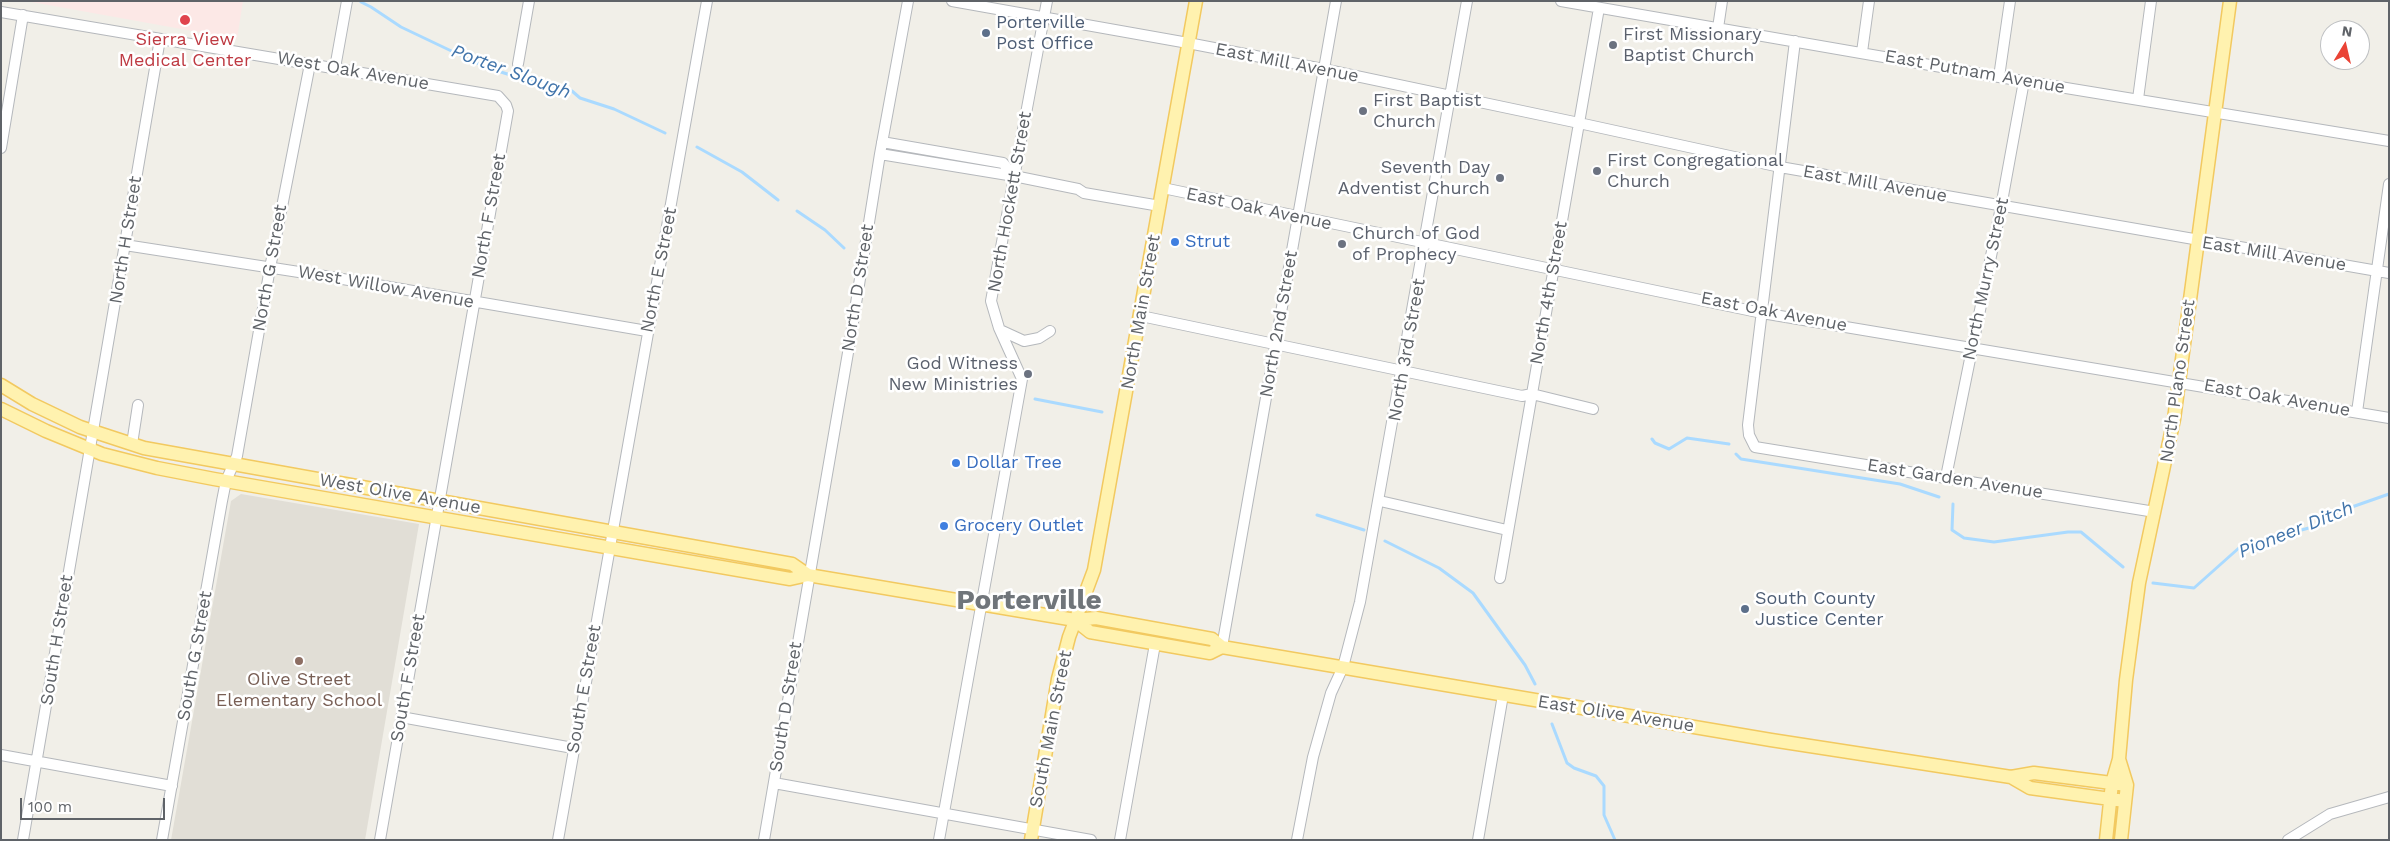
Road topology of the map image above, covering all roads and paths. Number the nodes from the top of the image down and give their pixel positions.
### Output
1 (347, 1) edge
2 (529, 1) edge
3 (707, 1) edge
4 (908, 1) edge
5 (952, 1) edge
6 (1047, 1) edge
7 (1196, 1) edge
8 (1336, 1) edge
9 (1467, 1) edge
10 (1561, 1) edge
11 (1722, 1) edge
12 (1868, 1) edge
13 (2010, 1) edge
14 (2151, 1) edge
15 (2230, 1) edge
16 (1599, 8) junction
17 (1, 12) edge
18 (23, 15) junction
19 (1044, 17) junction
20 (1718, 28) junction
21 (160, 38) junction
22 (1795, 41) junction
23 (1188, 43) junction
24 (1862, 52) junction
25 (310, 64) junction
26 (518, 64) dead end
27 (335, 68) junction
28 (1323, 70) junction
29 (1999, 77) junction
30 (2024, 81) junction
31 (498, 96) joint
32 (1450, 96) junction
33 (2138, 99) junction
34 (2214, 113) junction
35 (1579, 122) junction
36 (2389, 141) edge
37 (882, 142) junction
38 (1, 148) edge
39 (880, 154) junction
40 (1780, 167) junction
41 (1014, 176) junction
42 (2389, 184) edge
43 (1163, 188) junction
44 (1160, 206) junction
45 (2001, 207) junction
46 (1299, 217) junction
47 (2197, 241) junction
48 (1425, 244) junction
49 (125, 245) junction
50 (270, 268) junction
51 (1552, 268) junction
52 (2378, 270) junction
53 (2389, 272) edge
54 (473, 302) junction
55 (1762, 313) junction
56 (1140, 316) junction
57 (1000, 330) junction
58 (647, 331) junction
59 (1050, 331) dead end
60 (1275, 344) junction
61 (1972, 346) junction
62 (1403, 371) junction
63 (2179, 382) junction
64 (1, 385) edge
65 (1532, 394) junction
66 (138, 405) dead end
67 (1, 408) edge
68 (1593, 409) dead end
69 (2357, 412) junction
70 (2389, 418) edge
71 (91, 440) junction
72 (132, 444) junction
73 (230, 473) junction
74 (1946, 477) junction
75 (352, 486) junction
76 (306, 494) junction
77 (440, 501) junction
78 (1380, 501) junction
79 (2155, 512) junction
80 (437, 517) junction
81 (1507, 530) junction
82 (612, 539) junction
83 (808, 575) junction
84 (1500, 578) dead end
85 (983, 604) junction
86 (1075, 620) junction
87 (1155, 644) junction
88 (1222, 647) junction
89 (1343, 667) junction
90 (1503, 696) junction
91 (401, 717) junction
92 (574, 748) junction
93 (1, 755) edge
94 (2119, 758) junction
95 (38, 761) junction
96 (2011, 777) junction
97 (774, 782) junction
98 (2112, 783) junction
99 (2127, 785) junction
100 (172, 786) junction
101 (2389, 797) edge
102 (2110, 800) junction
103 (2125, 802) junction
104 (944, 814) junction
105 (1031, 834) edge
106 (23, 840) edge
107 (162, 840) edge
108 (380, 840) edge
109 (558, 840) edge
110 (764, 840) edge
111 (939, 840) edge
112 (1091, 840) edge
113 (1120, 840) edge
114 (1297, 840) edge
115 (1478, 840) edge
116 (2106, 840) edge
117 (2121, 840) edge
118 (2288, 840) edge

1 - 27 street
2 - 26 street
3 - 58 street, North E Street
4 - 37 street, North D Street
5 - 19 street, East Mill Avenue
6 - 19 street, North Hockett Street
7 - 23 main road, North Main Street
8 - 28 street, North 2nd Street
9 - 32 street, North 3rd Street
10 - 16 street, East Putnam Avenue
11 - 20 street
12 - 24 street
13 - 29 street
14 - 33 street
15 - 34 main road, North Plano Street
16 - 20 street, East Putnam Avenue
16 - 35 street, North 4th Street
17 - 18 street, West Oak Avenue
18 - 21 street, West Oak Avenue
18 - 38 street
19 - 23 street, East Mill Avenue
19 - 41 street, North Hockett Street
20 - 22 street, East Putnam Avenue
21 - 25 street, West Oak Avenue
21 - 49 street, North H Street
22 - 24 street, East Putnam Avenue
22 - 40 street
23 - 28 street, East Mill Avenue
23 - 43 main road, North Main Street
24 - 29 street, East Putnam Avenue
25 - 27 street, West Oak Avenue
25 - 50 street, North G Street
27 - 31 street, West Oak Avenue
28 - 32 street, East Mill Avenue
28 - 46 street, North 2nd Street
29 - 30 street, East Putnam Avenue
30 - 33 street, East Putnam Avenue
30 - 45 street, North Murry Street
31 - 54 street, North F Street
32 - 35 street, East Mill Avenue
32 - 48 street, North 3rd Street
33 - 34 street, East Putnam Avenue
34 - 36 street, East Putnam Avenue
34 - 47 main road, North Plano Street
35 - 40 street, East Mill Avenue
35 - 51 street, North 4th Street
37 - 39 street, North D Street
37 - 41 street
39 - 41 street
39 - 83 street, North D Street
40 - 45 street, East Mill Avenue
40 - 55 street
41 - 44 street
41 - 57 street, North Hockett Street
42 - 52 street
43 - 44 main road, North Main Street
43 - 46 street, East Oak Avenue
44 - 56 main road, North Main Street
45 - 47 street, East Mill Avenue
45 - 61 street, North Murry Street
46 - 48 street, East Oak Avenue
46 - 60 street, North 2nd Street
47 - 52 street, East Mill Avenue
47 - 63 main road, North Plano Street
48 - 51 street, East Oak Avenue
48 - 62 street, North 3rd Street
49 - 50 street, West Willow Avenue
49 - 71 street, North H Street
50 - 54 street, West Willow Avenue
50 - 73 street, North G Street
51 - 55 street, East Oak Avenue
51 - 65 street, North 4th Street
52 - 53 street, East Mill Avenue
52 - 69 street
54 - 58 street, West Willow Avenue
54 - 77 street, North F Street
55 - 61 street, East Oak Avenue
55 - 74 street, East Garden Avenue
56 - 60 street
56 - 86 main road, North Main Street
57 - 59 street
57 - 85 street, North Hockett Street
58 - 82 street, North E Street
60 - 62 street
60 - 88 street, North 2nd Street
61 - 63 street, East Oak Avenue
61 - 74 street, North Murry Street
62 - 65 street
62 - 78 street, North 3rd Street
63 - 69 street, East Oak Avenue
63 - 79 main road, North Plano Street
64 - 71 main road, West Olive Avenue
65 - 68 street
65 - 81 street, North 4th Street
66 - 72 street
67 - 71 main road, West Olive Avenue
69 - 70 street, East Oak Avenue
71 - 72 main road, West Olive Avenue
71 - 73 main road, West Olive Avenue
71 - 95 street, South H Street
72 - 73 main road, West Olive Avenue
73 - 75 main road, West Olive Avenue
73 - 76 main road, West Olive Avenue
73 - 100 street, South G Street
74 - 79 street, East Garden Avenue
75 - 76 main road
75 - 77 main road, West Olive Avenue
76 - 80 main road, West Olive Avenue
77 - 80 street, North F Street
77 - 82 main road, West Olive Avenue
78 - 81 street
78 - 89 street, North 3rd Street
79 - 94 main road, North Plano Street
80 - 82 main road, West Olive Avenue
80 - 91 street, South F Street
81 - 84 street, North 4th Street
82 - 83 main road, West Olive Avenue
82 - 92 street, South E Street
83 - 85 main road, West Olive Avenue
83 - 97 street, South D Street
85 - 86 main road, West Olive Avenue
85 - 104 street, North Hockett Street
86 - 87 main road, East Olive Avenue
86 - 88 main road, East Olive Avenue
86 - 105 main road, South Main Street
87 - 88 main road, East Olive Avenue
87 - 113 street
88 - 89 main road, East Olive Avenue
89 - 90 main road, East Olive Avenue
89 - 114 street, North 3rd Street
90 - 96 main road, East Olive Avenue
90 - 115 street
91 - 92 street
91 - 108 street, South F Street
92 - 109 street, South E Street
93 - 95 street
94 - 98 main road, North Plano Street
94 - 99 main road, North Plano Street
95 - 100 street
95 - 106 street, South H Street
96 - 98 main road, East Olive Avenue
96 - 102 main road, East Olive Avenue
97 - 104 street
97 - 110 street, South D Street
98 - 99 main road, East Olive Avenue
98 - 102 main road, North Plano Street
99 - 103 main road
100 - 107 street, South G Street
101 - 118 street
102 - 103 main road, East Olive Avenue
102 - 116 main road, North Plano Street
103 - 117 main road
104 - 105 street
104 - 111 street, North Hockett Street
105 - 112 street

